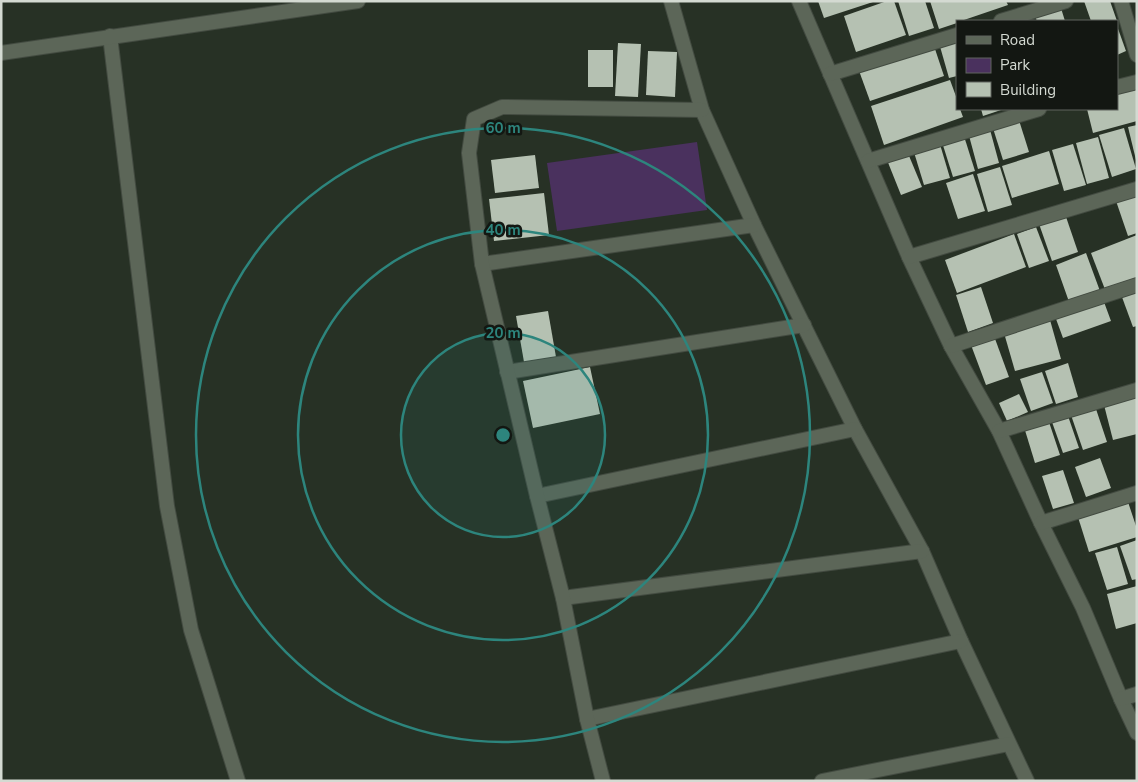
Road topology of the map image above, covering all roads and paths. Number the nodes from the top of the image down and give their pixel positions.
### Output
1 (358, 1) edge
2 (671, 1) edge
3 (799, 1) edge
4 (1066, 1) edge
5 (1121, 1) edge
6 (1004, 20) edge
7 (956, 35) edge
8 (110, 36) junction
9 (1, 53) edge
10 (1137, 54) edge
11 (830, 74) junction
12 (1137, 82) edge
13 (1118, 87) edge
14 (702, 110) junction
15 (1036, 110) edge
16 (868, 161) junction
17 (1137, 189) edge
18 (754, 225) junction
19 (909, 257) junction
20 (482, 264) junction
21 (1137, 285) edge
22 (804, 325) junction
23 (951, 346) junction
24 (507, 372) junction
25 (1137, 390) edge
26 (855, 429) junction
27 (999, 431) junction
28 (1137, 493) edge
29 (537, 496) junction
30 (1041, 523) junction
31 (922, 551) junction
32 (563, 598) junction
33 (961, 641) junction
34 (1137, 694) edge
35 (1121, 699) junction
36 (587, 719) junction
37 (1137, 733) edge
38 (1009, 744) junction
39 (234, 779) edge
40 (603, 781) edge
41 (822, 781) edge
42 (1027, 781) edge

1 - 8 street
2 - 14 street
3 - 11 street
4 - 6 street
5 - 10 street
7 - 11 street
8 - 9 street
8 - 39 street
11 - 16 street
12 - 13 street
14 - 18 street
14 - 20 street
15 - 16 street
16 - 19 street
17 - 19 street
18 - 20 street
18 - 22 street
19 - 23 street
20 - 24 street
21 - 23 street
22 - 24 street
22 - 26 street
23 - 27 street
24 - 29 street
25 - 27 street
26 - 29 street
26 - 31 street
27 - 30 street
28 - 30 street
29 - 32 street
30 - 35 street
31 - 32 street
31 - 33 street
32 - 36 street
33 - 36 street
33 - 38 street
34 - 35 street
35 - 37 street
36 - 40 street
38 - 41 street
38 - 42 street

